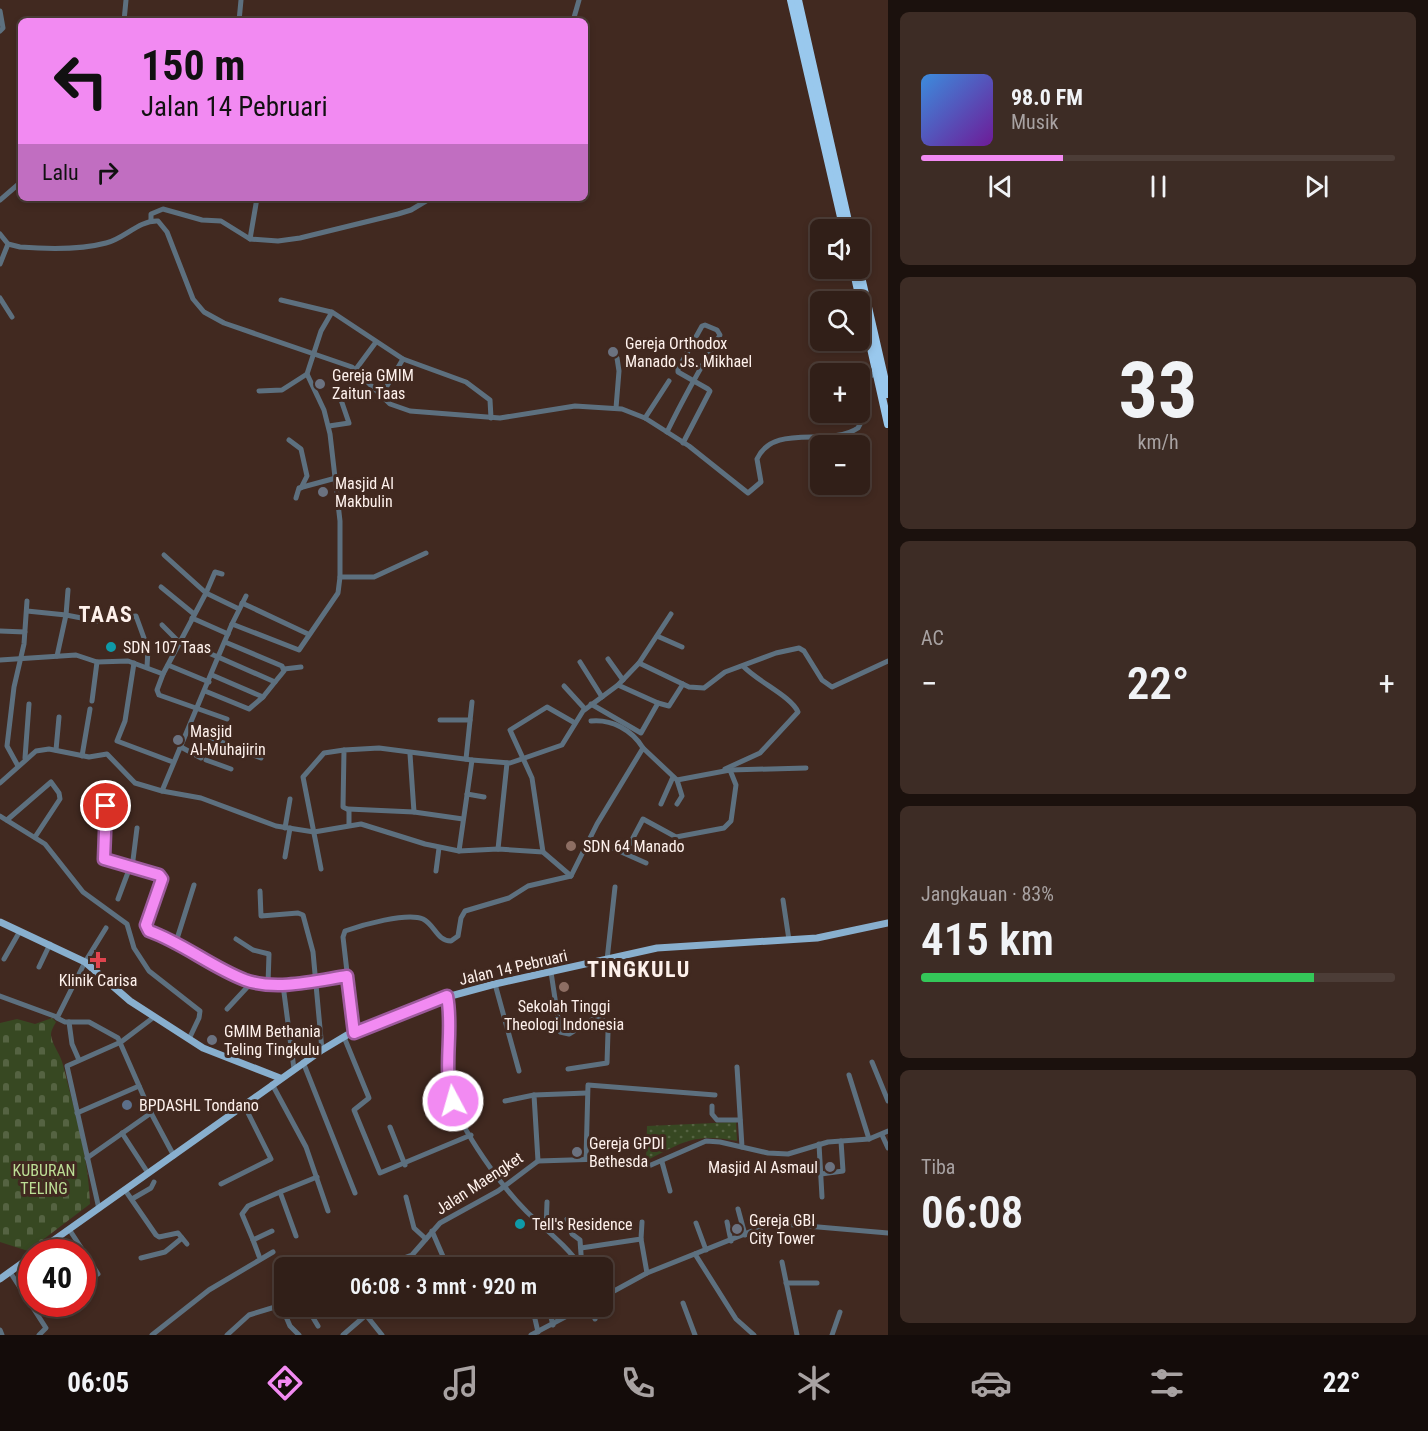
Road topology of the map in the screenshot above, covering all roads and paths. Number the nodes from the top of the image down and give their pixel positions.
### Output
1 (126, 0) edge
2 (241, 0) edge
3 (579, 0) edge
4 (791, 0) edge
5 (798, 0) edge
6 (0, 11) edge
7 (124, 18) edge
8 (239, 18) edge
9 (574, 18) edge
10 (0, 31) edge
11 (18, 184) edge
12 (1, 198) edge
13 (256, 201) edge
14 (426, 201) edge
15 (841, 219) edge
16 (848, 219) edge
17 (152, 220) junction
18 (0, 234) edge
19 (250, 239) junction
20 (8, 244) junction
21 (0, 264) edge
22 (855, 279) edge
23 (862, 279) edge
24 (0, 298) edge
25 (281, 300) dead end
26 (331, 312) junction
27 (12, 317) dead end
28 (376, 342) junction
29 (314, 353) junction
30 (617, 358) dead end
31 (404, 359) junction
32 (356, 369) junction
33 (307, 374) junction
34 (876, 374) junction
35 (669, 381) dead end
36 (693, 381) junction
37 (259, 391) dead end
38 (888, 394) edge
39 (381, 396) junction
40 (340, 397) dead end
41 (616, 408) junction
42 (491, 414) junction
43 (645, 418) junction
44 (888, 424) edge
45 (329, 426) junction
46 (667, 432) junction
47 (289, 440) dead end
48 (683, 443) junction
49 (336, 478) junction
50 (301, 488) junction
51 (296, 498) dead end
52 (426, 553) dead end
53 (164, 555) dead end
54 (222, 574) dead end
55 (340, 577) junction
56 (161, 587) dead end
57 (68, 590) dead end
58 (206, 592) junction
59 (246, 596) dead end
60 (27, 601) dead end
61 (241, 606) junction
62 (27, 611) junction
63 (671, 614) dead end
64 (66, 615) junction
65 (193, 616) junction
66 (232, 624) junction
67 (162, 625) dead end
68 (0, 631) edge
69 (25, 632) junction
70 (228, 634) junction
71 (308, 634) junction
72 (657, 636) junction
73 (179, 642) junction
74 (225, 642) junction
75 (682, 648) dead end
76 (57, 656) junction
77 (22, 657) junction
78 (218, 657) junction
79 (608, 659) dead end
80 (0, 660) edge
81 (888, 661) edge
82 (97, 662) junction
83 (580, 662) dead end
84 (134, 663) junction
85 (639, 663) junction
86 (168, 664) junction
87 (743, 666) junction
88 (147, 667) junction
89 (301, 667) dead end
90 (284, 669) junction
91 (163, 674) junction
92 (212, 675) junction
93 (623, 680) junction
94 (209, 682) junction
95 (275, 682) junction
96 (683, 684) junction
97 (618, 685) junction
98 (564, 686) dead end
99 (206, 691) junction
100 (263, 697) junction
101 (602, 697) junction
102 (92, 701) dead end
103 (472, 702) dead end
104 (29, 704) dead end
105 (591, 704) junction
106 (658, 704) junction
107 (199, 707) junction
108 (90, 709) dead end
109 (585, 709) junction
110 (59, 717) dead end
111 (227, 719) dead end
112 (440, 720) dead end
113 (470, 720) junction
114 (591, 721) dead end
115 (574, 723) junction
116 (189, 729) junction
117 (9, 731) junction
118 (0, 732) edge
119 (643, 748) junction
120 (180, 749) junction
121 (56, 750) junction
122 (344, 750) junction
123 (410, 754) junction
124 (82, 756) junction
125 (25, 758) junction
126 (261, 758) dead end
127 (525, 759) junction
128 (469, 760) junction
129 (173, 762) junction
130 (507, 763) junction
131 (18, 766) junction
132 (806, 768) dead end
133 (231, 770) dead end
134 (727, 770) junction
135 (675, 778) junction
136 (0, 783) edge
137 (102, 787) dead end
138 (162, 791) junction
139 (467, 791) junction
140 (484, 797) dead end
141 (290, 799) dead end
142 (661, 804) dead end
143 (677, 804) dead end
144 (348, 809) junction
145 (414, 812) junction
146 (0, 816) edge
147 (463, 819) junction
148 (7, 820) junction
149 (349, 825) junction
150 (137, 828) dead end
151 (287, 828) junction
152 (314, 832) junction
153 (35, 837) junction
154 (590, 838) junction
155 (439, 848) junction
156 (498, 849) junction
157 (459, 851) junction
158 (543, 852) junction
159 (625, 854) junction
160 (285, 857) dead end
161 (646, 863) dead end
162 (131, 868) junction
163 (321, 869) dead end
164 (436, 871) dead end
165 (571, 876) junction
166 (194, 885) dead end
167 (615, 887) dead end
168 (260, 891) dead end
169 (118, 899) dead end
170 (783, 900) dead end
171 (0, 922) edge
172 (888, 923) edge
173 (106, 928) dead end
174 (20, 931) junction
175 (236, 939) dead end
176 (789, 940) junction
177 (176, 942) junction
178 (50, 944) junction
179 (4, 959) dead end
180 (607, 960) junction
181 (85, 962) junction
182 (39, 967) dead end
183 (551, 972) junction
184 (347, 976) junction
185 (316, 981) junction
186 (252, 982) junction
187 (268, 984) junction
188 (495, 984) junction
189 (283, 985) junction
190 (0, 996) edge
191 (447, 996) junction
192 (227, 1009) dead end
193 (57, 1017) junction
194 (154, 1017) junction
195 (69, 1022) junction
196 (354, 1033) junction
197 (344, 1037) junction
198 (189, 1039) junction
199 (121, 1041) junction
200 (322, 1050) junction
201 (79, 1060) junction
202 (303, 1062) junction
203 (872, 1062) dead end
204 (737, 1067) dead end
205 (294, 1069) junction
206 (568, 1069) dead end
207 (519, 1071) dead end
208 (266, 1072) junction
209 (849, 1075) dead end
210 (280, 1078) junction
211 (271, 1085) junction
212 (139, 1086) junction
213 (587, 1092) junction
214 (534, 1095) junction
215 (715, 1095) dead end
216 (505, 1101) dead end
217 (888, 1101) edge
218 (243, 1105) junction
219 (712, 1106) dead end
220 (77, 1113) junction
221 (151, 1113) junction
222 (740, 1120) junction
223 (390, 1127) dead end
224 (122, 1133) junction
225 (885, 1133) edge
226 (471, 1136) junction
227 (869, 1139) junction
228 (841, 1141) junction
229 (819, 1144) junction
230 (742, 1147) junction
231 (888, 1148) edge
232 (174, 1156) junction
233 (87, 1158) junction
234 (586, 1158) junction
235 (538, 1161) junction
236 (662, 1162) junction
237 (405, 1165) junction
238 (148, 1173) junction
239 (821, 1174) junction
240 (317, 1177) junction
241 (154, 1182) dead end
242 (221, 1184) dead end
243 (505, 1186) junction
244 (125, 1190) junction
245 (670, 1191) dead end
246 (280, 1192) junction
247 (355, 1192) dead end
248 (406, 1197) dead end
249 (822, 1197) dead end
250 (132, 1199) junction
251 (548, 1202) dead end
252 (99, 1209) junction
253 (738, 1209) dead end
254 (328, 1211) dead end
255 (567, 1219) dead end
256 (642, 1222) dead end
257 (727, 1222) dead end
258 (696, 1223) dead end
259 (69, 1230) junction
260 (546, 1230) junction
261 (272, 1231) dead end
262 (432, 1231) junction
263 (888, 1233) edge
264 (745, 1235) junction
265 (296, 1236) dead end
266 (182, 1238) junction
267 (56, 1239) edge
268 (426, 1239) junction
269 (641, 1239) junction
270 (253, 1240) junction
271 (731, 1241) junction
272 (187, 1244) dead end
273 (581, 1248) junction
274 (706, 1250) junction
275 (273, 1252) dead end
276 (695, 1254) junction
277 (259, 1256) dead end
278 (406, 1257) edge
279 (443, 1257) edge
280 (572, 1257) edge
281 (581, 1257) edge
282 (141, 1258) dead end
283 (782, 1262) dead end
284 (18, 1266) edge
285 (10, 1272) junction
286 (647, 1273) junction
287 (98, 1274) dead end
288 (0, 1279) edge
289 (786, 1283) junction
290 (817, 1283) dead end
291 (613, 1292) edge
292 (683, 1304) dead end
293 (274, 1307) edge
294 (840, 1312) dead end
295 (287, 1317) edge
296 (313, 1317) edge
297 (535, 1317) edge
298 (566, 1317) edge
299 (593, 1317) edge
300 (595, 1320) dead end
301 (318, 1326) dead end
302 (550, 1329) edge
303 (0, 1330) edge
304 (538, 1332) junction
305 (2, 1335) edge
306 (39, 1335) edge
307 (152, 1335) edge
308 (227, 1335) edge
309 (299, 1335) edge
310 (343, 1335) edge
311 (382, 1335) edge
312 (531, 1335) edge
313 (695, 1335) edge
314 (754, 1335) edge
315 (797, 1335) edge
316 (832, 1335) edge

1 - 7 street
2 - 8 street
3 - 9 street
4 - 15 highway
5 - 16 highway
6 - 10 street
11 - 12 street
13 - 19 street
14 - 19 street
17 - 19 street
17 - 20 street
17 - 29 street
18 - 20 street
20 - 21 street
22 - 34 highway
23 - 38 highway
24 - 27 street
25 - 26 street
26 - 28 street
26 - 29 street
28 - 31 street
28 - 32 street
29 - 32 street
29 - 33 street
30 - 41 street
31 - 39 street
31 - 42 street
32 - 39 street
33 - 37 street
33 - 45 street
34 - 44 highway
34 - 48 street
35 - 43 street
36 - 36 street
36 - 46 street
36 - 48 street
39 - 42 street
40 - 45 street
41 - 42 street
41 - 43 street
43 - 46 street
45 - 49 street
46 - 48 street
47 - 50 street
49 - 50 street
49 - 55 street
50 - 51 street
52 - 55 street
53 - 58 street
54 - 58 street
55 - 71 street
56 - 65 street
57 - 64 street
58 - 61 street
58 - 65 street
59 - 61 street
60 - 62 street
61 - 66 street
61 - 71 street
62 - 64 street
62 - 69 street
63 - 72 street
64 - 76 street
64 - 88 street
65 - 70 street
65 - 73 street
66 - 70 street
66 - 71 street
67 - 73 street
68 - 69 street
69 - 77 street
70 - 74 street
72 - 75 street
72 - 85 street
73 - 78 street
73 - 86 street
74 - 78 street
74 - 90 street
76 - 77 street
76 - 82 street
77 - 80 street
77 - 117 street
78 - 92 street
78 - 95 street
79 - 93 street
81 - 87 street
82 - 84 street
82 - 102 street
83 - 101 street
84 - 88 street
84 - 129 street
85 - 93 street
85 - 96 street
86 - 91 street
86 - 94 street
87 - 96 street
87 - 134 street
88 - 91 street
89 - 90 street
90 - 95 street
91 - 107 street
92 - 94 street
92 - 100 street
93 - 97 street
94 - 99 street
95 - 100 street
96 - 106 street
97 - 101 street
97 - 106 street
98 - 109 street
99 - 100 street
99 - 107 street
101 - 105 street
103 - 113 street
104 - 125 street
105 - 106 street
105 - 109 street
107 - 111 street
107 - 116 street
108 - 124 street
109 - 115 street
110 - 121 street
112 - 113 street
113 - 128 street
114 - 119 street
115 - 127 street
115 - 127 street
116 - 120 street
116 - 126 street
117 - 118 street
117 - 131 street
119 - 135 street
119 - 154 street
120 - 129 street
120 - 133 street
121 - 124 street
121 - 125 street
122 - 123 street
122 - 144 street
122 - 152 street
123 - 128 street
123 - 145 street
124 - 138 street
125 - 131 street
127 - 130 street
127 - 158 street
128 - 130 street
128 - 139 street
129 - 138 street
130 - 156 street
131 - 136 street
132 - 134 street
134 - 135 street
134 - 159 street
135 - 142 street
135 - 143 street
137 - 162 street
138 - 151 street
139 - 140 street
139 - 147 street
141 - 151 street
144 - 145 street
144 - 149 street
145 - 147 street
146 - 148 street
147 - 157 street
148 - 153 street
148 - 153 street
149 - 152 street
149 - 155 street
150 - 162 street
151 - 152 street
151 - 160 street
152 - 163 street
153 - 198 street
154 - 159 street
154 - 165 street
155 - 157 street
155 - 164 street
156 - 157 street
156 - 158 street
158 - 165 street
159 - 161 street
162 - 169 street
162 - 177 street
165 - 184 street
166 - 177 street
167 - 180 street
168 - 185 street
170 - 176 street
171 - 174 main road
172 - 176 main road, Jalan 14 Pebruari
173 - 181 street
174 - 178 main road
174 - 179 street
175 - 187 street
176 - 180 main road, Jalan 14 Pebruari
177 - 186 street
178 - 181 main road
178 - 182 street
180 - 183 main road, Jalan 14 Pebruari
181 - 193 street
181 - 194 main road
183 - 188 main road, Jalan 14 Pebruari
183 - 206 street
184 - 185 street
184 - 196 street
185 - 189 street
185 - 200 street
186 - 187 street
186 - 192 street
187 - 189 street
188 - 191 main road, Jalan 14 Pebruari
188 - 207 street
189 - 205 street
190 - 193 street
191 - 196 main road, Jalan 14 Pebruari
191 - 226 street
193 - 195 street
194 - 198 main road
194 - 199 street
195 - 199 street
195 - 201 street
196 - 197 main road, Jalan 14 Pebruari
197 - 200 main road, Jalan 14 Pebruari
197 - 237 street
198 - 208 main road
199 - 201 street
199 - 212 street
200 - 202 main road, Jalan 14 Pebruari
201 - 220 street
202 - 205 main road, Jalan 14 Pebruari
202 - 247 street
203 - 217 street
204 - 222 street
205 - 210 main road, Jalan 14 Pebruari
208 - 210 main road
208 - 211 main road
209 - 227 street
210 - 211 main road, Jalan 14 Pebruari
211 - 218 main road, Jalan 14 Pebruari
211 - 240 street
212 - 220 street
212 - 221 street
213 - 214 street
213 - 215 street
213 - 234 street
214 - 216 street
214 - 235 street
218 - 232 main road, Jalan 14 Pebruari
218 - 242 street
219 - 222 street
220 - 233 street
221 - 224 street
221 - 232 street
222 - 230 street
223 - 237 street
224 - 233 street
224 - 238 street
225 - 227 street, Jalan Maengket
225 - 231 street
226 - 237 street
226 - 243 street
227 - 228 street, Jalan Maengket
228 - 229 street, Jalan Maengket
228 - 239 street
229 - 230 street, Jalan Maengket
229 - 239 street
230 - 236 street, Jalan Maengket
232 - 238 main road, Jalan 14 Pebruari
233 - 252 street
234 - 235 street, Jalan Maengket
234 - 236 street, Jalan Maengket
235 - 243 street, Jalan Maengket
236 - 245 street
238 - 244 main road, Jalan 14 Pebruari
239 - 249 street
240 - 246 street
240 - 254 street
241 - 250 street
243 - 260 street
243 - 262 street, Jalan Maengket
244 - 250 street
244 - 252 main road, Jalan 14 Pebruari
246 - 265 street
246 - 270 street
248 - 268 street
250 - 266 street
251 - 260 street
252 - 259 main road, Jalan 14 Pebruari
253 - 264 street
255 - 273 street
256 - 269 street
257 - 271 street
258 - 274 street
259 - 267 main road, Jalan 14 Pebruari
259 - 287 street
260 - 280 street
261 - 270 street
262 - 268 street, Jalan Maengket
262 - 279 street
263 - 264 street
264 - 271 street
266 - 272 street
266 - 282 street
268 - 278 street, Jalan Maengket
269 - 273 street
269 - 286 street
270 - 277 street
271 - 274 street
273 - 281 street
274 - 276 street
275 - 307 street
276 - 286 street
276 - 314 street
283 - 289 street
284 - 285 main road
285 - 288 main road
285 - 306 street
286 - 291 street
289 - 290 street
289 - 315 street
292 - 313 street
293 - 308 street
294 - 316 street
295 - 309 street
296 - 301 street
297 - 304 street
298 - 302 street
299 - 300 street
302 - 304 street
303 - 305 street
304 - 312 street
310 - 311 street

